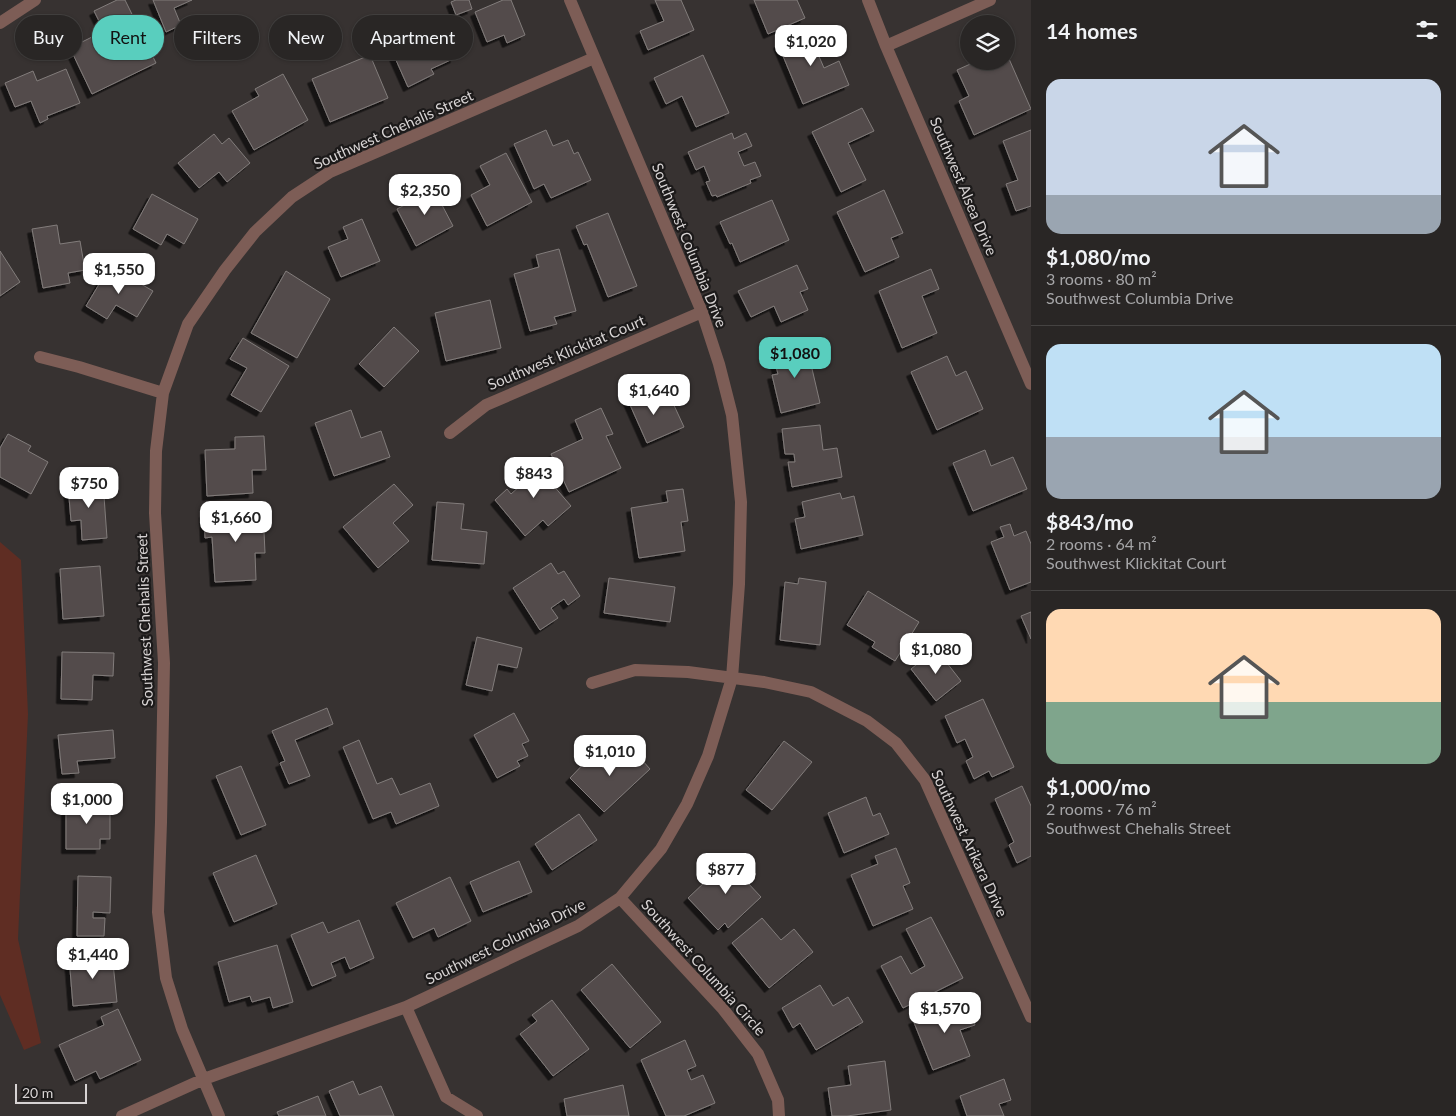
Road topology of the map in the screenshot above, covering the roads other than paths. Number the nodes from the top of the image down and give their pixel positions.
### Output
1 (35, 0) edge
2 (570, 0) edge
3 (868, 0) edge
4 (990, 0) edge
5 (0, 23) edge
6 (886, 46) junction
7 (594, 58) junction
8 (702, 312) junction
9 (40, 357) dead end
10 (1031, 384) edge
11 (163, 393) junction
12 (450, 433) dead end
13 (732, 678) junction
14 (592, 683) dead end
15 (620, 898) junction
16 (406, 1007) junction
17 (1031, 1017) edge
18 (204, 1079) junction
19 (122, 1116) edge
20 (220, 1116) edge
21 (478, 1116) edge
22 (779, 1116) edge

1 - 5 street
2 - 7 street, Southwest Columbia Drive
3 - 6 street, Southwest Alsea Drive
4 - 6 street
6 - 10 street, Southwest Alsea Drive
7 - 8 street, Southwest Columbia Drive
7 - 11 street, Southwest Chehalis Street
8 - 12 street, Southwest Klickitat Court
8 - 13 street, Southwest Columbia Drive
9 - 11 street
11 - 18 street, Southwest Chehalis Street
13 - 14 street, Southwest Arikara Drive
13 - 15 street, Southwest Columbia Drive
13 - 17 street, Southwest Arikara Drive
15 - 16 street, Southwest Columbia Drive
15 - 22 street, Southwest Columbia Circle
16 - 18 street, Southwest Columbia Drive
16 - 21 street
18 - 19 street, Southwest Columbia Drive
18 - 20 street

